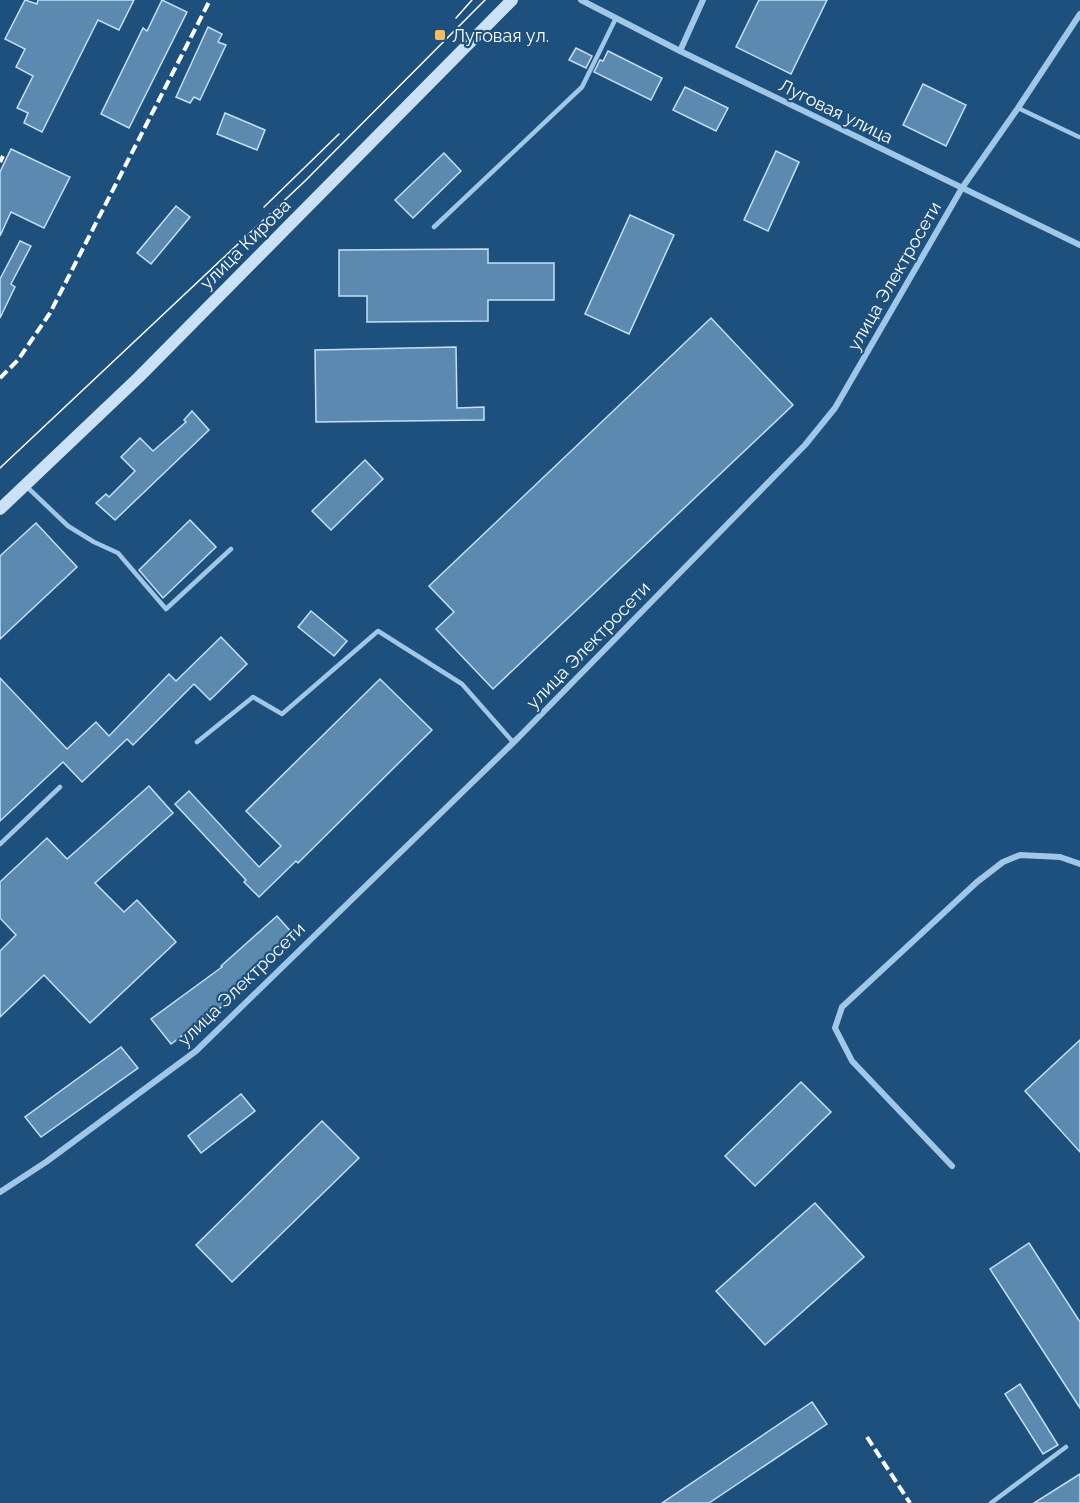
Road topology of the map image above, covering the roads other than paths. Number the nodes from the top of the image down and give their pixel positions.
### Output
1 (512, 0) edge
2 (581, 0) edge
3 (703, 0) edge
4 (1080, 14) edge
5 (615, 18) junction
6 (680, 51) junction
7 (1018, 108) junction
8 (1079, 137) edge
9 (962, 188) junction
10 (434, 227) dead end
11 (1080, 245) edge
12 (25, 485) junction
13 (0, 509) edge
14 (231, 549) dead end
15 (197, 742) dead end
16 (513, 742) junction
17 (60, 787) dead end
18 (0, 844) edge
19 (1080, 864) edge
20 (952, 1166) dead end
21 (0, 1192) edge
22 (1066, 1447) dead end
23 (991, 1503) edge

1 - 12 main road, улица Кирова
2 - 5 street, Луговая улица
3 - 6 street
4 - 7 street, улица Электросети
5 - 6 street, Луговая улица
5 - 10 lane
6 - 9 street, Луговая улица
7 - 8 lane
7 - 9 street, улица Электросети
9 - 11 street, Луговая улица
9 - 16 street, улица Электросети
12 - 13 main road, улица Кирова
12 - 14 lane
15 - 16 lane
16 - 21 street, улица Электросети
17 - 18 lane
19 - 20 street
22 - 23 lane

